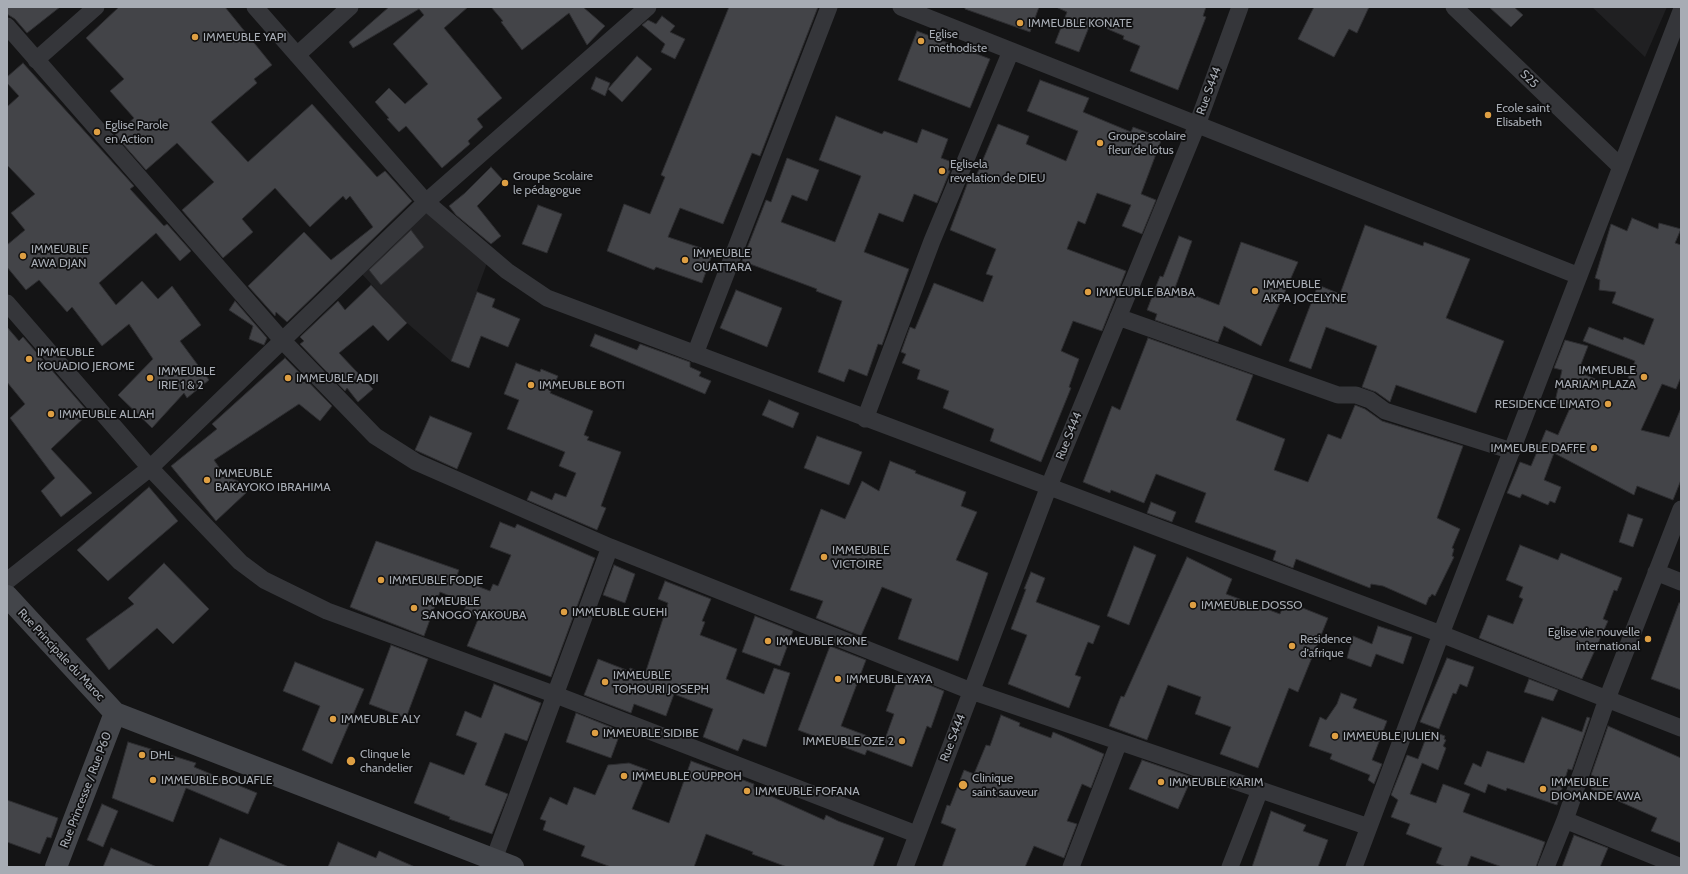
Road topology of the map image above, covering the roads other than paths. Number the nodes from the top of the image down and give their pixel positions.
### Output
1 (96, 7) edge
2 (255, 7) edge
3 (350, 7) edge
4 (648, 7) edge
5 (829, 7) edge
6 (901, 7) edge
7 (1240, 7) edge
8 (1454, 7) edge
9 (1681, 11) edge
10 (7, 26) edge
11 (1011, 50) junction
12 (297, 55) junction
13 (36, 60) junction
14 (1197, 125) junction
15 (1621, 167) junction
16 (426, 202) junction
17 (1579, 276) junction
18 (7, 303) edge
19 (1118, 317) junction
20 (282, 340) junction
21 (695, 354) junction
22 (866, 419) junction
23 (1512, 451) junction
24 (150, 468) junction
25 (1049, 486) junction
26 (1681, 510) edge
27 (610, 547) junction
28 (1656, 572) junction
29 (7, 581) edge
30 (1681, 582) edge
31 (7, 596) edge
32 (1441, 634) junction
33 (971, 691) junction
34 (556, 695) junction
35 (1607, 699) junction
36 (115, 712) junction
37 (1681, 728) edge
38 (1119, 742) junction
39 (1260, 790) junction
40 (1565, 820) junction
41 (1369, 827) junction
42 (916, 834) junction
43 (500, 865) edge
44 (56, 867) edge
45 (905, 867) edge
46 (1071, 867) edge
47 (1230, 867) edge
48 (1354, 867) edge
49 (1546, 867) edge
50 (1681, 867) edge

1 - 13 street
2 - 12 street
3 - 12 street
4 - 16 street
5 - 21 street
6 - 11 street
7 - 14 street, Rue S444
8 - 15 street, S25
9 - 15 street
10 - 13 street
11 - 14 street
11 - 22 street
12 - 16 street
13 - 20 street
14 - 17 street
14 - 19 street, Rue S444
15 - 17 street
16 - 20 street
16 - 21 street
17 - 23 street
18 - 24 street
19 - 23 street
19 - 25 street, Rue S444
20 - 24 street
20 - 27 street
21 - 22 street
22 - 25 street
23 - 32 street
24 - 29 street
24 - 34 street
25 - 32 street
25 - 33 street, Rue S444
26 - 28 street
27 - 33 street
27 - 34 street
28 - 30 street
28 - 35 street
31 - 36 street, Rue Principale du Maroc
32 - 35 street
32 - 41 street
33 - 38 street
33 - 42 street, Rue S444
34 - 42 street
34 - 43 street
35 - 37 street
35 - 40 street
36 - 43 street
36 - 44 street, Rue Princesse / Rue P60
38 - 39 street
38 - 46 street
39 - 41 street
39 - 47 street
40 - 49 street
40 - 50 street
41 - 48 street
42 - 45 street, Rue S444

